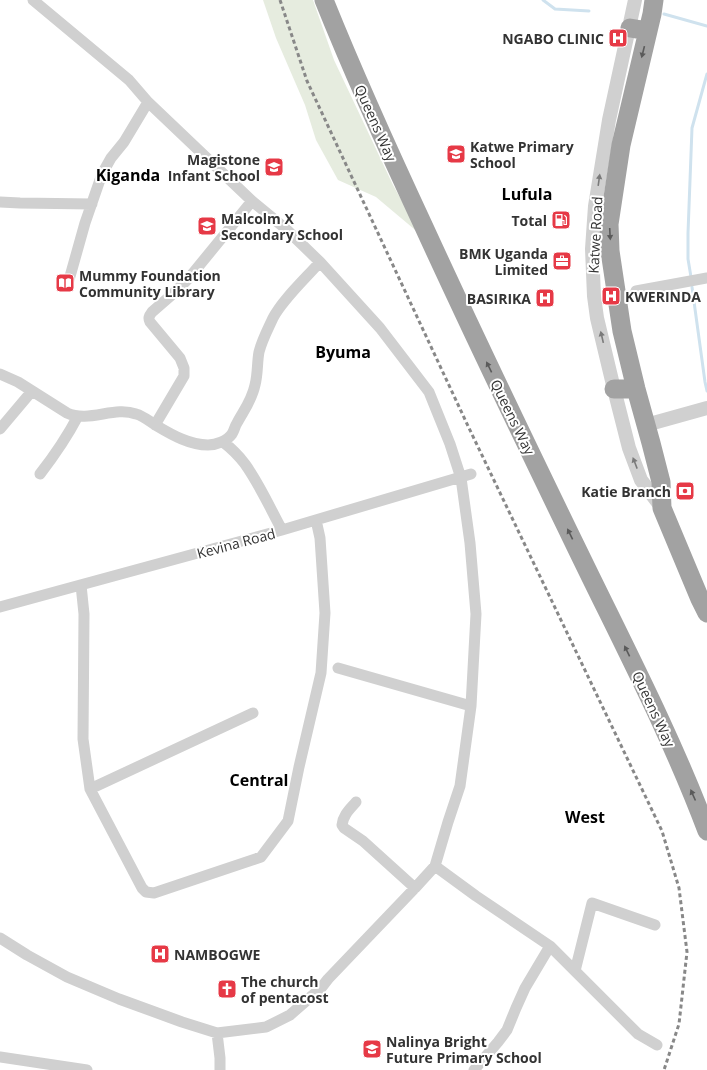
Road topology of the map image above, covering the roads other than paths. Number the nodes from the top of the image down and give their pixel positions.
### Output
1 (33, 0) edge
2 (324, 0) edge
3 (635, 0) edge
4 (654, 0) edge
5 (639, 29) junction
6 (148, 102) junction
7 (252, 201) junction
8 (0, 202) edge
9 (92, 204) junction
10 (320, 262) junction
11 (707, 278) edge
12 (69, 280) dead end
13 (636, 291) dead end
14 (0, 374) edge
15 (614, 389) junction
16 (636, 389) junction
17 (32, 391) junction
18 (707, 408) edge
19 (78, 416) junction
20 (155, 425) junction
21 (646, 425) junction
22 (0, 429) edge
23 (223, 442) junction
24 (40, 474) dead end
25 (466, 476) junction
26 (654, 485) junction
27 (316, 520) junction
28 (282, 530) junction
29 (81, 585) junction
30 (0, 607) edge
31 (707, 613) edge
32 (338, 668) dead end
33 (471, 706) junction
34 (253, 713) dead end
35 (90, 789) junction
36 (356, 802) dead end
37 (707, 831) edge
38 (435, 866) junction
39 (415, 888) junction
40 (655, 925) dead end
41 (0, 938) edge
42 (550, 946) junction
43 (575, 971) junction
44 (217, 1033) junction
45 (657, 1045) dead end
46 (0, 1057) edge
47 (54, 1068) edge
48 (87, 1070) edge
49 (220, 1070) edge
50 (474, 1070) edge

1 - 6 street
37 -> 2 highway, Queens Way
3 - 5 street, Katwe Road
4 - 5 highway, Katwe Road
15 -> 5 street, Katwe Road
5 -> 16 highway, Katwe Road
6 - 7 street
6 - 9 street
7 - 10 street
7 - 20 street
8 - 9 street
9 - 12 street
10 - 23 street
10 - 25 street
11 - 13 street
14 - 17 street
15 - 16 highway
26 -> 15 street, Katwe Road
16 - 21 highway, Katwe Road
17 - 19 street
17 - 22 street
18 - 21 street
19 - 20 street
19 - 24 street
20 - 23 street
21 - 26 highway, Katwe Road
23 - 28 street
25 - 27 street, Kevina Road
25 - 33 street
26 - 31 highway, Katwe Road
27 - 28 street, Kevina Road
27 - 35 street
28 - 29 street, Kevina Road
29 - 30 street, Kevina Road
29 - 35 street
32 - 33 street
33 - 38 street
34 - 35 street
36 - 39 street
38 - 39 street
38 - 42 street
39 - 44 street
40 - 43 street
41 - 44 street
42 - 43 street
42 - 50 street
43 - 45 street
44 - 49 street
46 - 47 street
47 - 48 street

